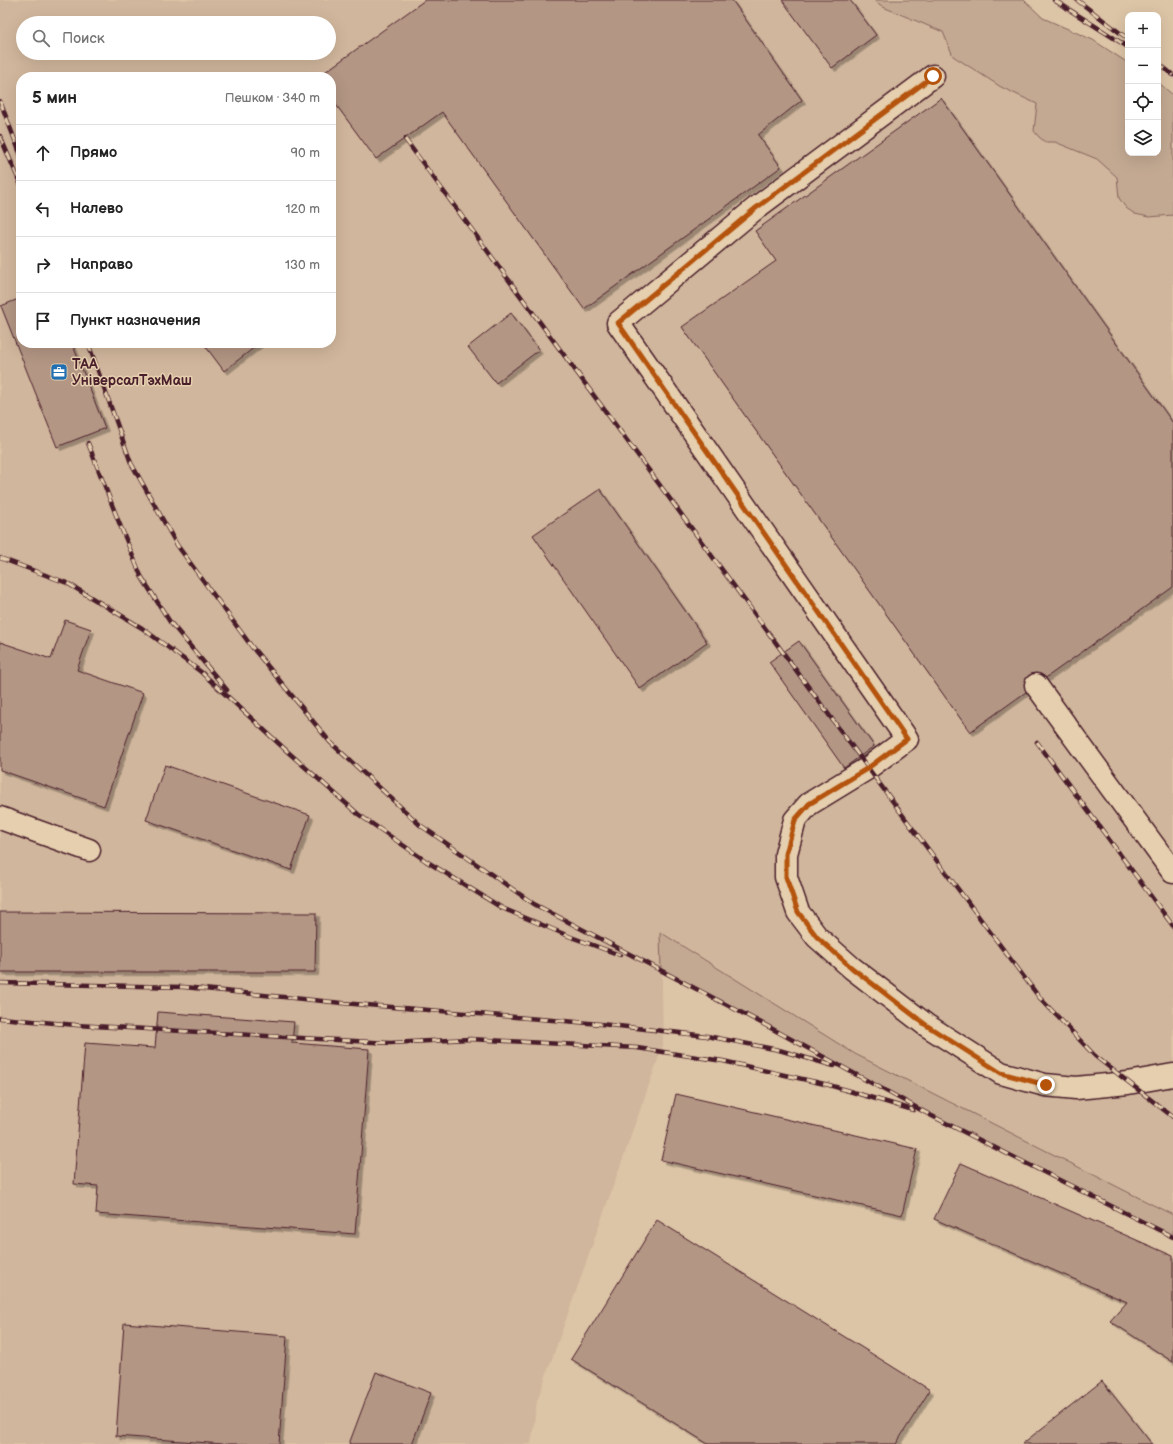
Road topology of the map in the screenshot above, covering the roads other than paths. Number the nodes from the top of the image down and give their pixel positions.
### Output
1 (933, 76) dead end
2 (1036, 685) dead end
3 (0, 818) edge
4 (89, 850) dead end
5 (1173, 872) edge
6 (1173, 1075) edge

1 - 6 lane
2 - 5 lane
3 - 4 lane

